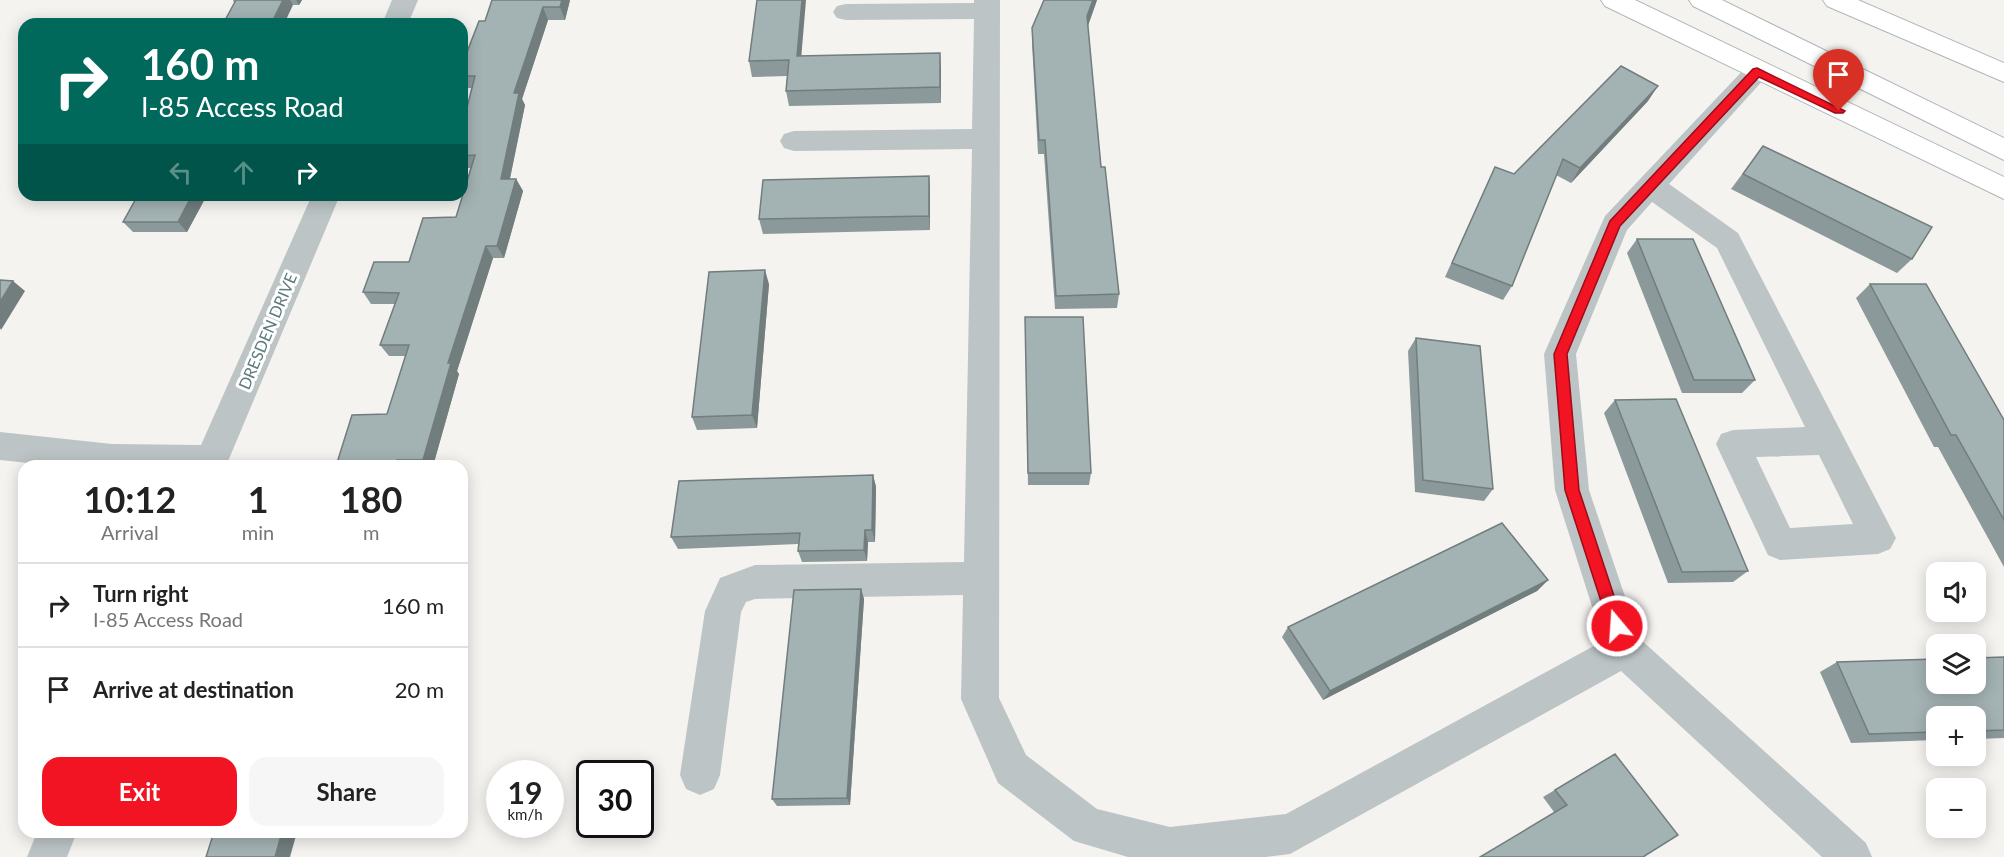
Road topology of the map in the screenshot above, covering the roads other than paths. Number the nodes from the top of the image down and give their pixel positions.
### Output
1 (405, 0) edge
2 (1614, 0) edge
3 (1702, 0) edge
4 (1836, 0) edge
5 (986, 5) edge
6 (846, 12) dead end
7 (398, 18) edge
8 (1757, 71) junction
9 (2004, 73) edge
10 (984, 139) junction
11 (794, 141) dead end
12 (2004, 150) edge
13 (1649, 185) junction
14 (2004, 189) edge
15 (323, 201) edge
16 (1828, 440) junction
17 (0, 446) edge
18 (151, 460) edge
19 (211, 460) edge
20 (981, 578) junction
21 (1624, 649) junction
22 (700, 775) dead end
23 (55, 838) edge
24 (47, 857) edge
25 (1852, 857) edge

1 - 7 street
2 - 8 main road
3 - 12 main road
4 - 9 main road
5 - 6 street
5 - 10 street
8 - 13 street
8 - 14 main road
10 - 11 street
10 - 20 street
13 - 16 street
13 - 21 street
15 - 19 street, DRESDEN DRIVE
16 - 16 street
17 - 18 street
20 - 21 street
20 - 22 street
21 - 25 street
23 - 24 street

